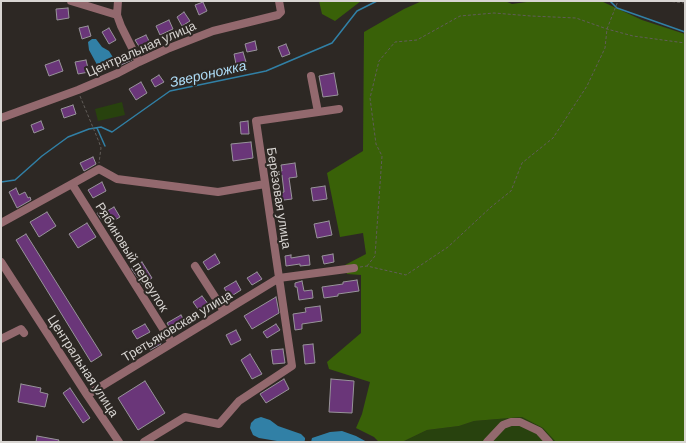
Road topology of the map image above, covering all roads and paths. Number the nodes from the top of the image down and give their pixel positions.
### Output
1 (72, 1) edge
2 (118, 1) edge
3 (279, 1) edge
4 (618, 1) edge
5 (667, 1) edge
6 (685, 3) edge
7 (117, 15) junction
8 (607, 29) junction
9 (685, 43) edge
10 (139, 62) junction
11 (311, 76) dead end
12 (78, 90) junction
13 (339, 109) dead end
14 (318, 112) junction
15 (1, 118) edge
16 (99, 169) junction
17 (72, 184) junction
18 (265, 184) junction
19 (1, 223) edge
20 (1, 262) edge
21 (194, 266) dead end
22 (367, 266) junction
23 (354, 268) joint
24 (279, 278) junction
25 (224, 311) junction
26 (24, 333) dead end
27 (1, 338) edge
28 (172, 343) junction
29 (87, 395) junction
30 (119, 442) edge
31 (144, 442) edge
32 (487, 442) edge
33 (549, 442) edge

1 - 7 street
2 - 7 street
3 - 10 street, Центральная улица
4 - 8 path
5 - 6 path
7 - 10 street
8 - 9 path
8 - 22 path
8 - 22 path
10 - 12 street, Центральная улица
11 - 14 street
12 - 15 street, Центральная улица
12 - 16 path
13 - 14 street
14 - 18 street, Берёзовая улица
16 - 17 street
16 - 18 street
17 - 19 street
17 - 28 street, Рябиновый переулок
18 - 24 street, Берёзовая улица
20 - 29 street, Центральная улица
21 - 25 street
22 - 23 path
23 - 24 street
24 - 25 street, Третьяковская улица
24 - 31 street, Берёзовая улица
25 - 28 street, Третьяковская улица
26 - 27 street
28 - 29 street, Третьяковская улица
29 - 30 street, Центральная улица
32 - 33 street

